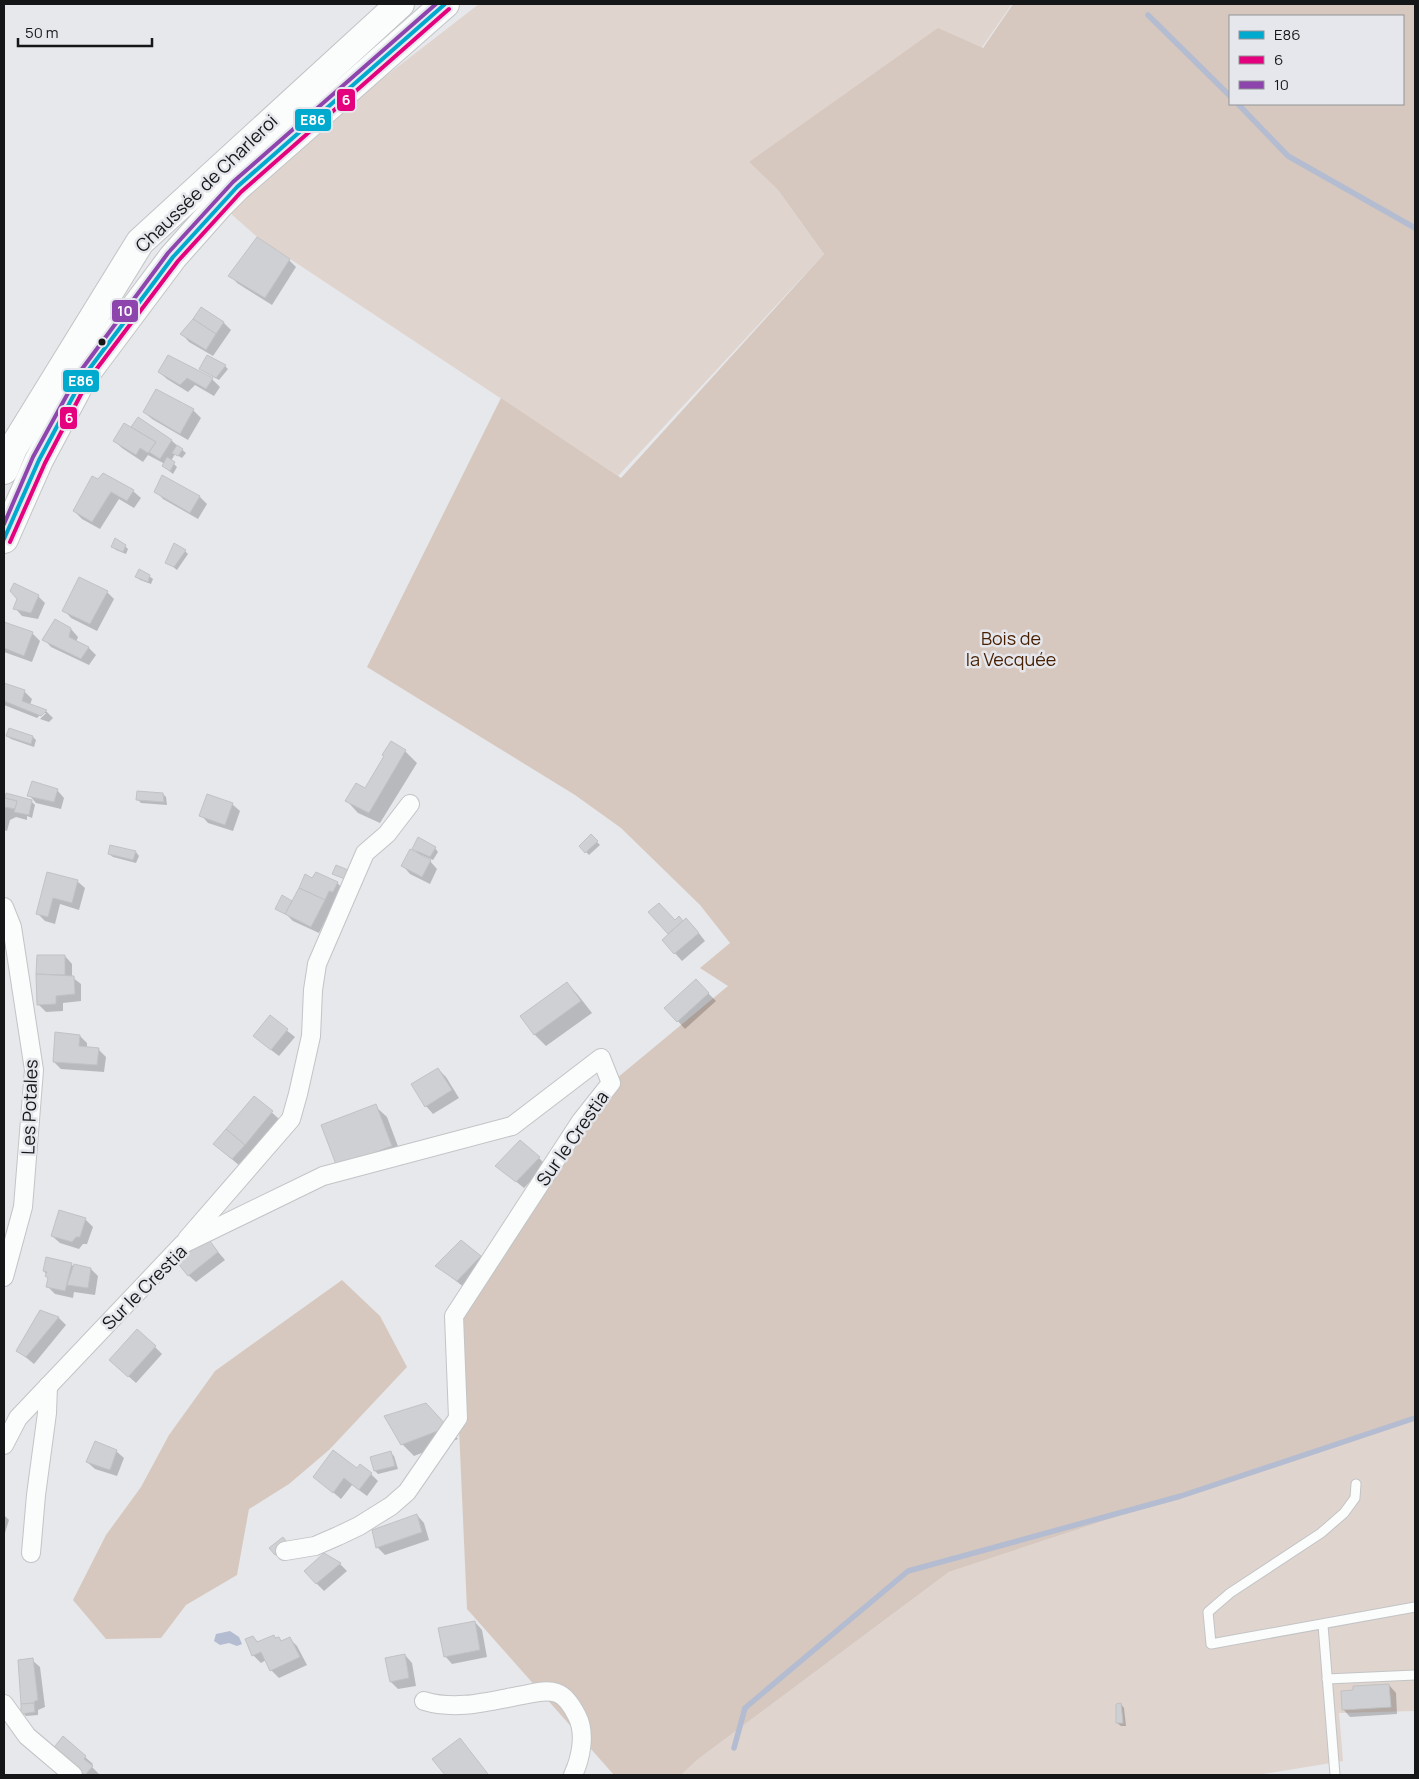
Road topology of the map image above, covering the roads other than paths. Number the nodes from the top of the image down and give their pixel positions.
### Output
1 (400, 4) edge
2 (444, 4) edge
3 (4, 470) edge
4 (4, 539) edge
5 (410, 804) dead end
6 (4, 907) edge
7 (183, 1244) junction
8 (4, 1277) edge
9 (48, 1386) junction
10 (4, 1445) edge
11 (1356, 1484) dead end
12 (285, 1551) dead end
13 (31, 1553) dead end
14 (1415, 1607) edge
15 (1323, 1625) junction
16 (1415, 1675) edge
17 (1327, 1679) junction
18 (424, 1702) dead end
19 (4, 1704) edge
20 (73, 1775) edge
21 (573, 1775) edge
22 (1335, 1775) edge

1 - 3 main road, Chaussée de Charleroi
2 - 4 main road, Chaussée de Charleroi
5 - 7 street
6 - 8 street, Les Potales
7 - 9 street, Sur le Crestia
7 - 12 street, Sur le Crestia
9 - 10 street, Sur le Crestia
9 - 13 street
11 - 15 lane
14 - 15 lane
15 - 17 lane
16 - 17 lane
17 - 22 lane
18 - 21 street
19 - 20 street

